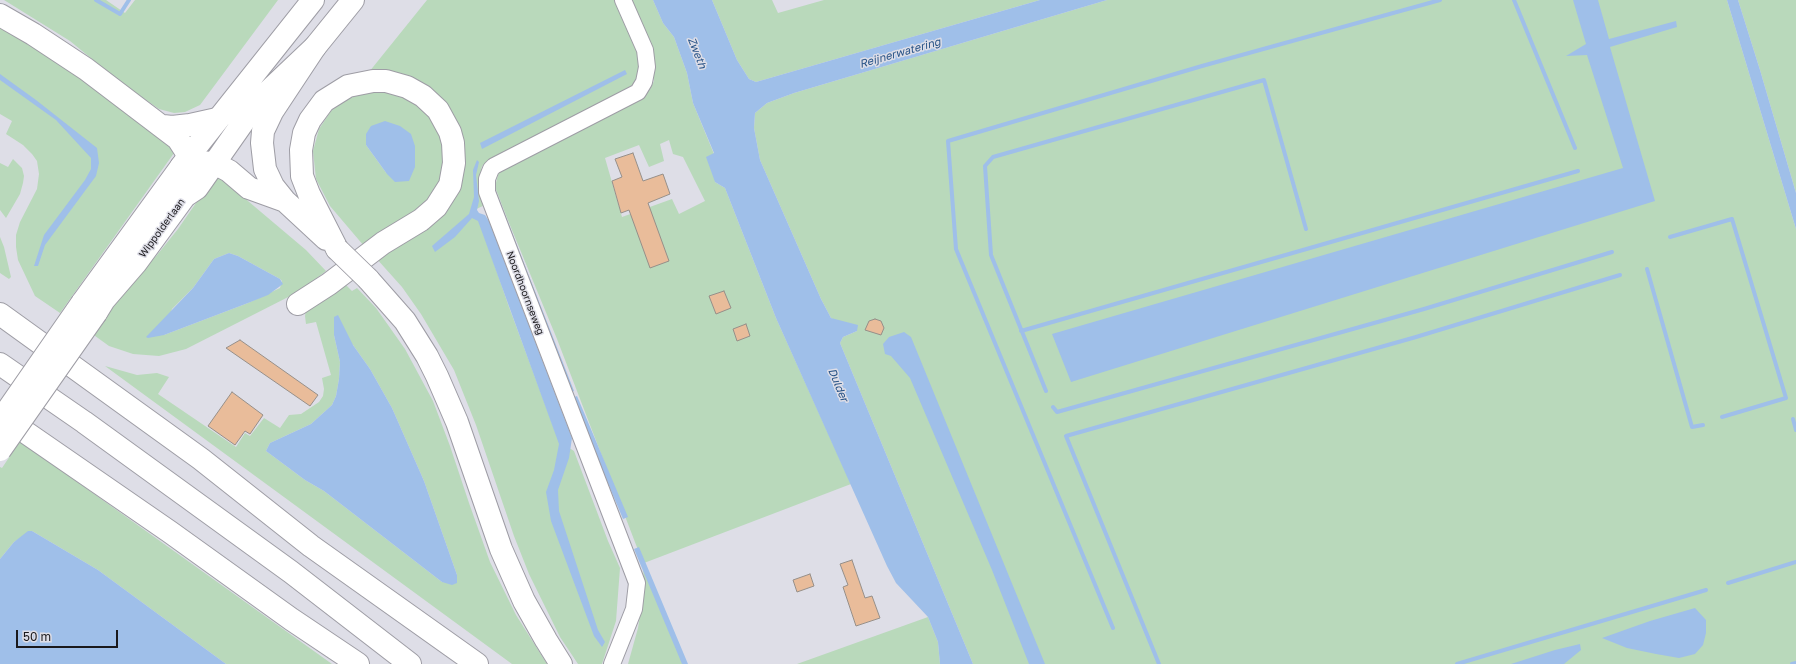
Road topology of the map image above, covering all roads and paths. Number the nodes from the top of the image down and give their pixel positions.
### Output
1 (313, 0) edge
2 (353, 0) edge
3 (624, 0) edge
4 (0, 15) edge
5 (315, 47) junction
6 (217, 119) junction
7 (163, 126) junction
8 (186, 162) junction
9 (214, 163) junction
10 (185, 196) junction
11 (285, 201) junction
12 (337, 249) junction
13 (298, 304) dead end
14 (89, 308) junction
15 (0, 314) edge
16 (0, 364) edge
17 (0, 414) edge
18 (0, 421) edge
19 (0, 450) edge
20 (358, 664) edge
21 (410, 664) edge
22 (477, 664) edge
23 (561, 664) edge
24 (612, 664) edge

1 - 6 main road, Wippolderlaan
2 - 5 main road, Wippolderlaan
3 - 24 street, Noordhoornseweg
4 - 7 main road
5 - 9 main road, Wippolderlaan
5 - 11 main road
6 - 7 main road
6 - 8 main road, Wippolderlaan
7 - 8 main road
8 - 9 main road
8 - 10 main road
8 - 14 main road, Wippolderlaan
9 - 10 main road, Wippolderlaan
9 - 11 main road
10 - 14 main road, Wippolderlaan
11 - 12 main road
12 - 13 main road
12 - 23 main road, bridge
14 - 18 main road, Wippolderlaan, bridge
14 - 19 main road, Wippolderlaan, bridge
15 - 22 main road
16 - 21 main road
17 - 20 main road

